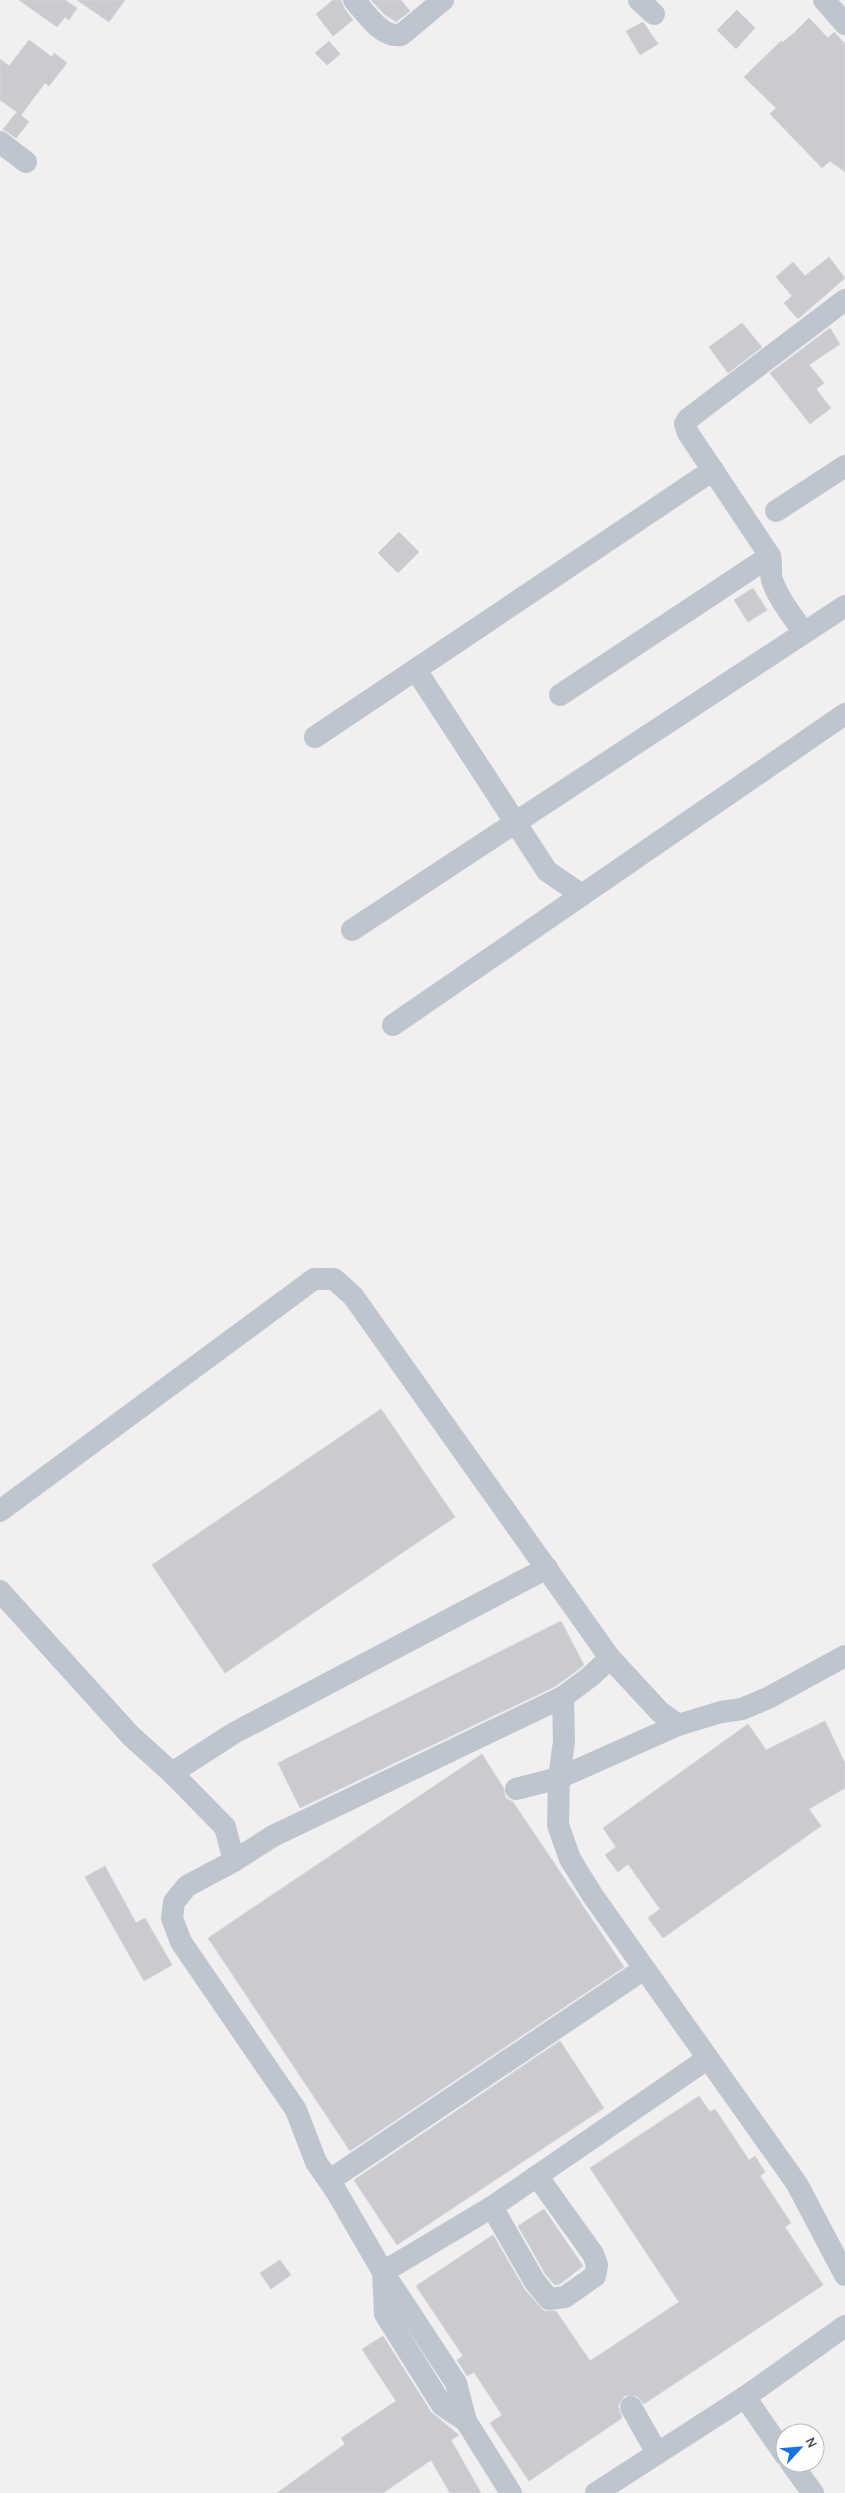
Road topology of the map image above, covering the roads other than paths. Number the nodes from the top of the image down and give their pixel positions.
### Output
1 (354, 0) edge
2 (443, 0) edge
3 (824, 0) edge
4 (845, 24) edge
5 (0, 142) edge
6 (26, 162) dead end
7 (845, 300) edge
8 (845, 466) edge
9 (713, 470) junction
10 (776, 512) dead end
11 (770, 556) junction
12 (845, 606) edge
13 (804, 632) junction
14 (416, 670) junction
15 (560, 694) dead end
16 (845, 714) edge
17 (315, 737) dead end
18 (516, 823) junction
19 (582, 895) junction
20 (352, 930) dead end
21 (393, 1025) dead end
22 (0, 1511) edge
23 (548, 1568) junction
24 (0, 1591) edge
25 (845, 1640) edge
26 (845, 1656) edge
27 (610, 1658) junction
28 (563, 1697) junction
29 (721, 1712) junction
30 (678, 1725) junction
31 (172, 1773) junction
32 (559, 1778) junction
33 (516, 1789) dead end
34 (234, 1861) junction
35 (644, 1969) junction
36 (708, 2058) junction
37 (537, 2176) junction
38 (330, 2180) junction
39 (492, 2208) junction
40 (382, 2272) junction
41 (845, 2274) edge
42 (845, 2326) edge
43 (745, 2397) junction
44 (631, 2407) dead end
45 (775, 2440) edge
46 (657, 2452) junction
47 (798, 2473) edge
48 (511, 2493) edge
49 (596, 2493) edge
50 (813, 2493) edge

1 - 2 street
3 - 4 street
5 - 6 street
7 - 9 street
8 - 10 street
9 - 11 street
9 - 14 street
11 - 13 street
11 - 15 street
12 - 13 street
13 - 18 street
14 - 17 street
14 - 18 street
16 - 19 street
18 - 19 street
18 - 20 street
19 - 21 street
22 - 23 street
23 - 27 street
23 - 31 street
24 - 31 street
25 - 29 street
26 - 29 street
27 - 28 street
27 - 30 street
28 - 32 street
28 - 34 street
29 - 30 street
30 - 32 street
31 - 34 street
32 - 33 street
32 - 35 street
34 - 38 street
35 - 36 street
35 - 38 street
36 - 37 street
36 - 41 street
37 - 39 street
37 - 39 street
38 - 40 street
39 - 40 street
40 - 48 street
42 - 43 street
43 - 45 street
43 - 46 street
44 - 46 street
46 - 49 street
47 - 50 street

